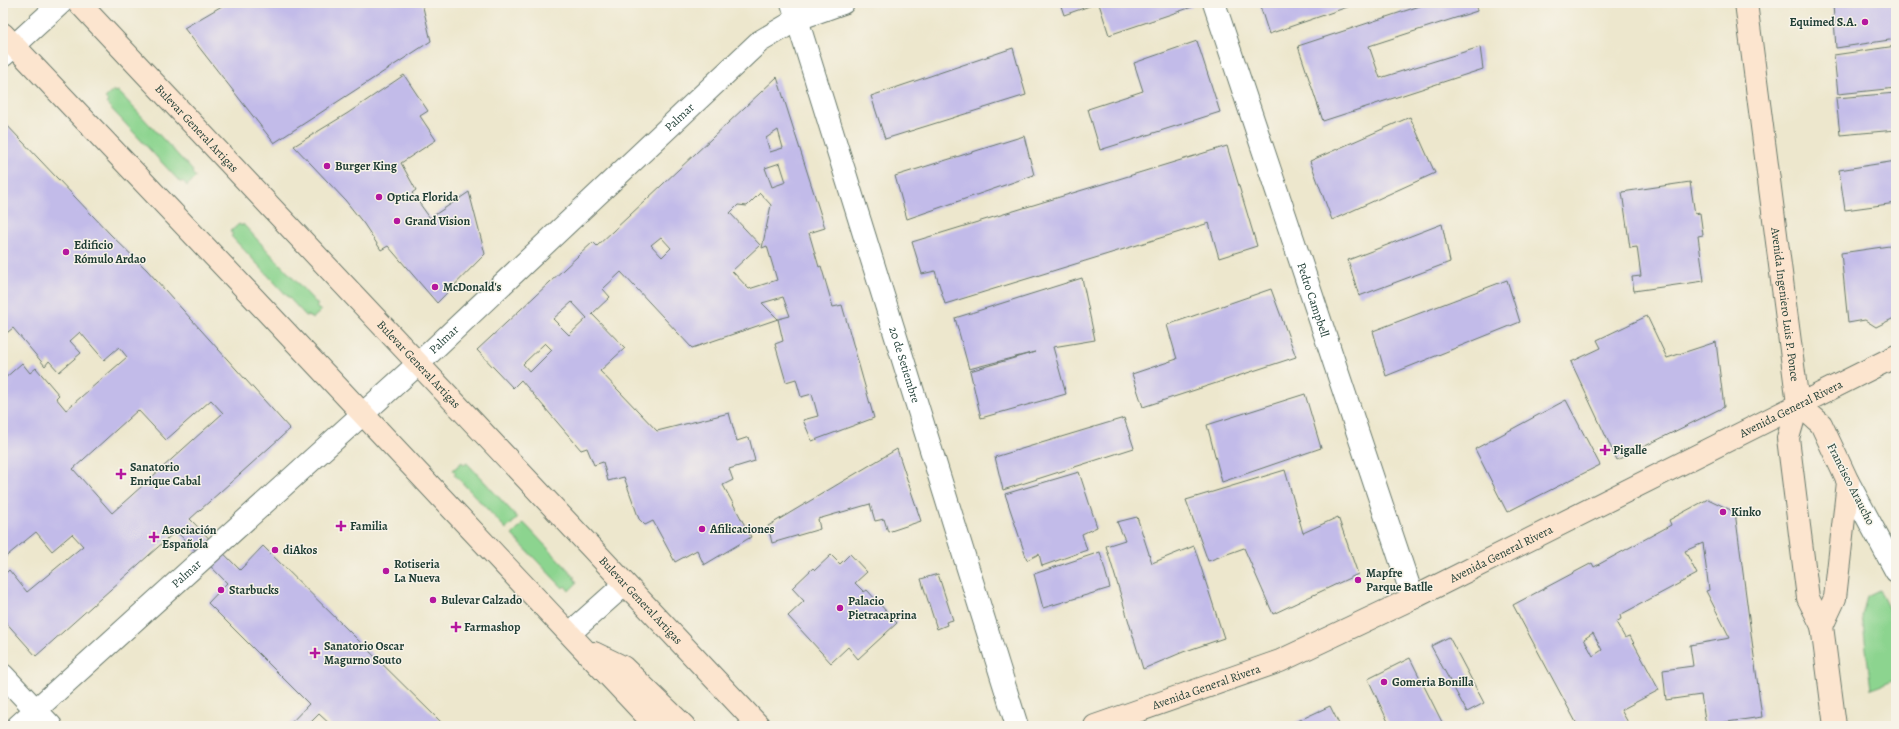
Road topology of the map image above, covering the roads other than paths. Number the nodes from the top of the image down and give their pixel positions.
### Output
1 (61, 3) edge
2 (79, 3) edge
3 (843, 3) edge
4 (1214, 3) edge
5 (1746, 3) edge
6 (795, 11) edge
7 (7, 45) edge
8 (1896, 356) edge
9 (419, 363) junction
10 (1798, 404) junction
11 (363, 414) junction
12 (1848, 482) junction
13 (1896, 571) edge
14 (625, 584) junction
15 (1413, 598) junction
16 (1822, 626) junction
17 (577, 641) junction
18 (3, 675) edge
19 (36, 710) junction
20 (18, 726) edge
21 (51, 726) edge
22 (656, 726) edge
23 (684, 726) edge
24 (759, 726) edge
25 (1017, 726) edge
26 (1095, 726) edge
27 (1835, 726) edge

1 - 7 street
2 - 9 main road, Bulevar General Artigas
3 - 6 street, Palmar
4 - 15 street, Pedro Campbell
5 - 10 main road, Avenida Ingeniero Luis P. Ponce
6 - 9 street, Palmar
6 - 25 street, 20 de Setiembre
7 - 11 main road
8 - 10 main road, Avenida General Rivera
9 - 11 street, Palmar
9 - 14 main road, Bulevar General Artigas
10 - 12 main road, Francisco Araucho
10 - 15 main road, Avenida General Rivera
10 - 16 main road, Avenida Ingeniero Luis P. Ponce
11 - 17 main road
11 - 19 street, Palmar
12 - 13 street, Francisco Araucho
12 - 16 main road
14 - 17 street
14 - 24 main road, Bulevar General Artigas
15 - 26 main road, Avenida General Rivera
16 - 27 main road, Avenida Ingeniero Luis P. Ponce
17 - 22 main road
17 - 23 main road
18 - 19 street
19 - 20 street, Palmar
19 - 21 street

